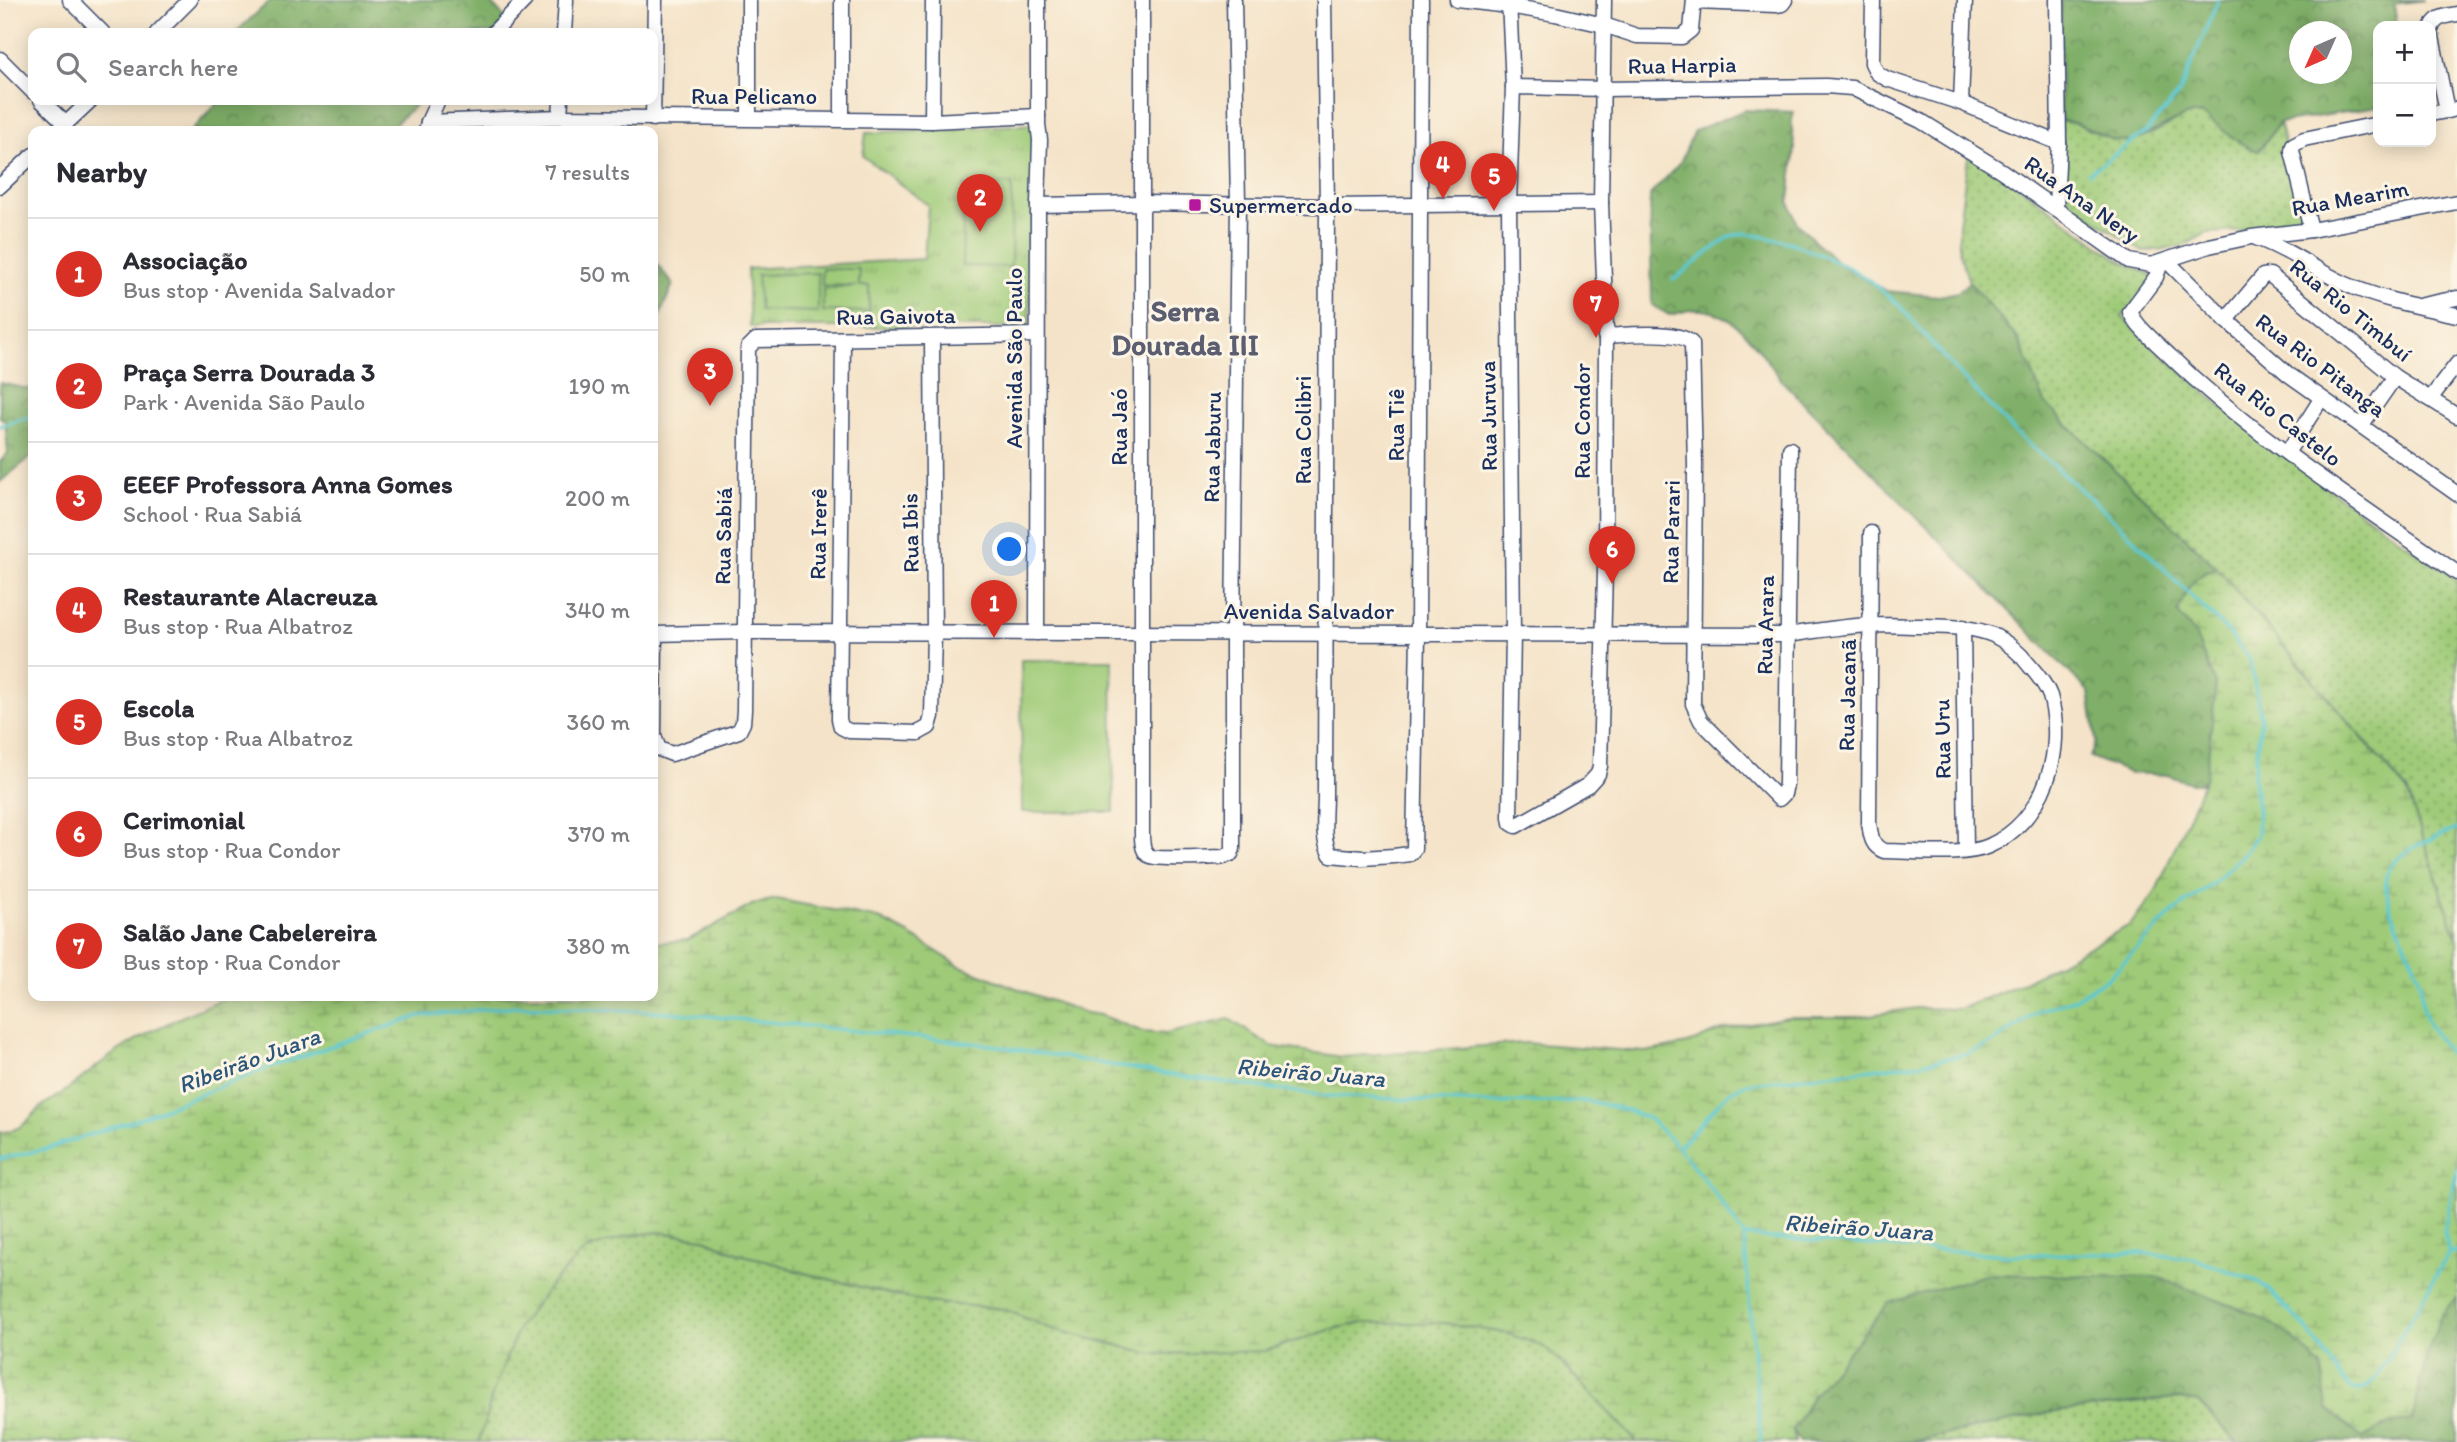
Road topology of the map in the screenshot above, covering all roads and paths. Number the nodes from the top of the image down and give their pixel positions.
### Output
1 (70, 0) edge
2 (190, 0) edge
3 (525, 0) edge
4 (566, 0) edge
5 (655, 0) edge
6 (749, 0) edge
7 (842, 0) edge
8 (933, 0) edge
9 (1038, 0) edge
10 (1142, 0) edge
11 (1234, 0) edge
12 (1324, 0) edge
13 (1422, 0) edge
14 (1457, 0) edge
15 (1604, 0) edge
16 (1784, 0) edge
17 (1873, 0) edge
18 (1965, 0) edge
19 (2057, 0) edge
20 (1694, 1) edge
21 (1509, 3) edge
22 (1604, 25) junction
23 (98, 28) edge
24 (162, 28) edge
25 (498, 28) edge
26 (564, 28) edge
27 (655, 28) edge
28 (2436, 51) edge
29 (0, 60) edge
30 (28, 87) edge
31 (1513, 87) junction
32 (1852, 88) joint
33 (1604, 89) junction
34 (1961, 103) junction
35 (45, 105) edge
36 (86, 105) edge
37 (436, 105) edge
38 (561, 105) edge
39 (653, 105) edge
40 (2452, 110) edge
41 (1038, 116) junction
42 (560, 117) junction
43 (749, 118) junction
44 (653, 119) junction
45 (842, 119) junction
46 (932, 121) junction
47 (519, 125) edge
48 (2373, 125) edge
49 (60, 126) edge
50 (64, 126) edge
51 (427, 126) edge
52 (473, 126) edge
53 (2059, 143) junction
54 (28, 160) edge
55 (0, 186) edge
56 (2457, 202) edge
57 (1143, 203) junction
58 (1238, 203) junction
59 (1601, 203) junction
60 (1420, 204) junction
61 (1509, 204) junction
62 (1038, 205) junction
63 (1327, 206) junction
64 (2056, 207) junction
65 (2311, 230) junction
66 (2251, 237) junction
67 (2164, 262) junction
68 (2457, 298) edge
69 (2418, 306) junction
70 (2457, 315) edge
71 (2226, 320) junction
72 (1037, 335) junction
73 (1605, 335) junction
74 (932, 338) junction
75 (756, 340) joint
76 (844, 340) junction
77 (2457, 364) edge
78 (2395, 377) junction
79 (2322, 399) junction
80 (2430, 399) junction
81 (2457, 416) edge
82 (2361, 426) junction
83 (1790, 449) dead end
84 (2287, 453) junction
85 (2457, 494) edge
86 (1871, 533) dead end
87 (2457, 573) edge
88 (1871, 625) junction
89 (1964, 627) junction
90 (745, 632) junction
91 (1513, 632) junction
92 (840, 633) junction
93 (1037, 633) junction
94 (1141, 633) junction
95 (1233, 633) junction
96 (1602, 633) junction
97 (658, 634) edge
98 (934, 634) junction
99 (1418, 634) junction
100 (1325, 635) junction
101 (1692, 635) junction
102 (1787, 635) junction
103 (1701, 721) joint
104 (929, 727) joint
105 (658, 746) edge
106 (1598, 774) joint
107 (1884, 851) joint
108 (1966, 851) junction
109 (1233, 852) joint
110 (1335, 856) joint

1 - 23 street
2 - 24 street
3 - 25 street
4 - 26 street
5 - 27 street
6 - 43 street
7 - 45 street
8 - 46 street
9 - 41 street, Avenida São Paulo
10 - 57 street, Rua Jaó
11 - 58 street, Rua Jaburu
12 - 63 street, Rua Colibri
13 - 60 street, Rua Tiê
14 - 21 street
15 - 22 street, Rua Condor
16 - 20 street
17 - 34 street
18 - 34 street
19 - 53 street
20 - 22 street
21 - 22 street
21 - 31 street, Rua Juruva
22 - 33 street, Rua Condor
28 - 40 street
29 - 30 street
31 - 33 street, Rua Harpia
31 - 61 street, Rua Juruva
32 - 33 street, Rua Harpia
32 - 64 street, Rua Ana Nery
33 - 59 street, Rua Condor
34 - 53 street
35 - 49 street
36 - 50 street
37 - 51 street
38 - 42 street
39 - 44 street
41 - 46 street, Rua Pelicano
41 - 62 street, Avenida São Paulo
42 - 44 street, Rua Pelicano
42 - 47 street, Rua Pelicano
43 - 44 street, Rua Pelicano
43 - 45 street, Rua Pelicano
45 - 46 street, Rua Pelicano
47 - 52 street, Rua Pelicano
48 - 65 street
53 - 64 street
54 - 55 street
56 - 65 street, Rua Mearim
57 - 58 street
57 - 62 street
57 - 94 street, Rua Jaó
58 - 63 street
58 - 95 street, Rua Jaburu
59 - 61 street
59 - 73 street, Rua Condor
60 - 61 street
60 - 63 street
60 - 99 street, Rua Tiê
61 - 91 street, Rua Juruva
62 - 72 street, Avenida São Paulo
63 - 100 street, Rua Colibri
64 - 67 street, Rua Ana Nery
65 - 66 street, Rua Mearim
66 - 67 street, Rua Ana Nery
66 - 69 street
67 - 71 street, Rua Rio Pitanga
67 - 84 street, Rua Rio Castelo
68 - 69 street
69 - 70 street
71 - 78 street, Rua Rio Timbuí
71 - 79 street, Rua Rio Pitanga
72 - 74 street, Rua Gaivota
72 - 93 street, Avenida São Paulo
73 - 96 street, Rua Condor
73 - 101 street, Rua Parari
74 - 76 street, Rua Gaivota
74 - 98 street, Rua Ibis
75 - 76 street, Rua Gaivota
75 - 90 street, Rua Sabiá
76 - 92 street, Rua Irerê
77 - 80 street
78 - 80 street, Rua Rio Timbuí
78 - 82 street
79 - 82 street, Rua Rio Pitanga
79 - 84 street
80 - 81 street, Rua Rio Timbuí
82 - 85 street, Rua Rio Pitanga
83 - 102 street, Rua Arara
84 - 87 street, Rua Rio Castelo
86 - 88 street, Rua Jacanã
88 - 89 street, Avenida Salvador
88 - 102 street, Avenida Salvador
88 - 107 street, Rua Jacanã
89 - 108 street, Rua Uru
89 - 108 street, Avenida Salvador
90 - 92 street, Avenida Salvador
90 - 97 street, Avenida Salvador
90 - 105 street, Rua Sabiá
91 - 96 street, Avenida Salvador
91 - 99 street, Avenida Salvador
91 - 106 street, Rua Juruva
92 - 98 street, Avenida Salvador
92 - 104 street, Rua Irerê
93 - 94 street, Avenida Salvador
93 - 98 street, Avenida Salvador
94 - 95 street, Avenida Salvador
94 - 109 street, Rua Jaó
95 - 100 street, Avenida Salvador
95 - 109 street, Rua Jaburu
96 - 101 street, Avenida Salvador
96 - 106 street, Rua Condor
98 - 104 street, Rua Ibis
99 - 100 street, Avenida Salvador
99 - 110 street, Rua Tiê
100 - 110 street, Rua Colibri
101 - 102 street, Avenida Salvador
101 - 103 street, Rua Parari
102 - 103 street, Rua Arara
107 - 108 street, Avenida Salvador

